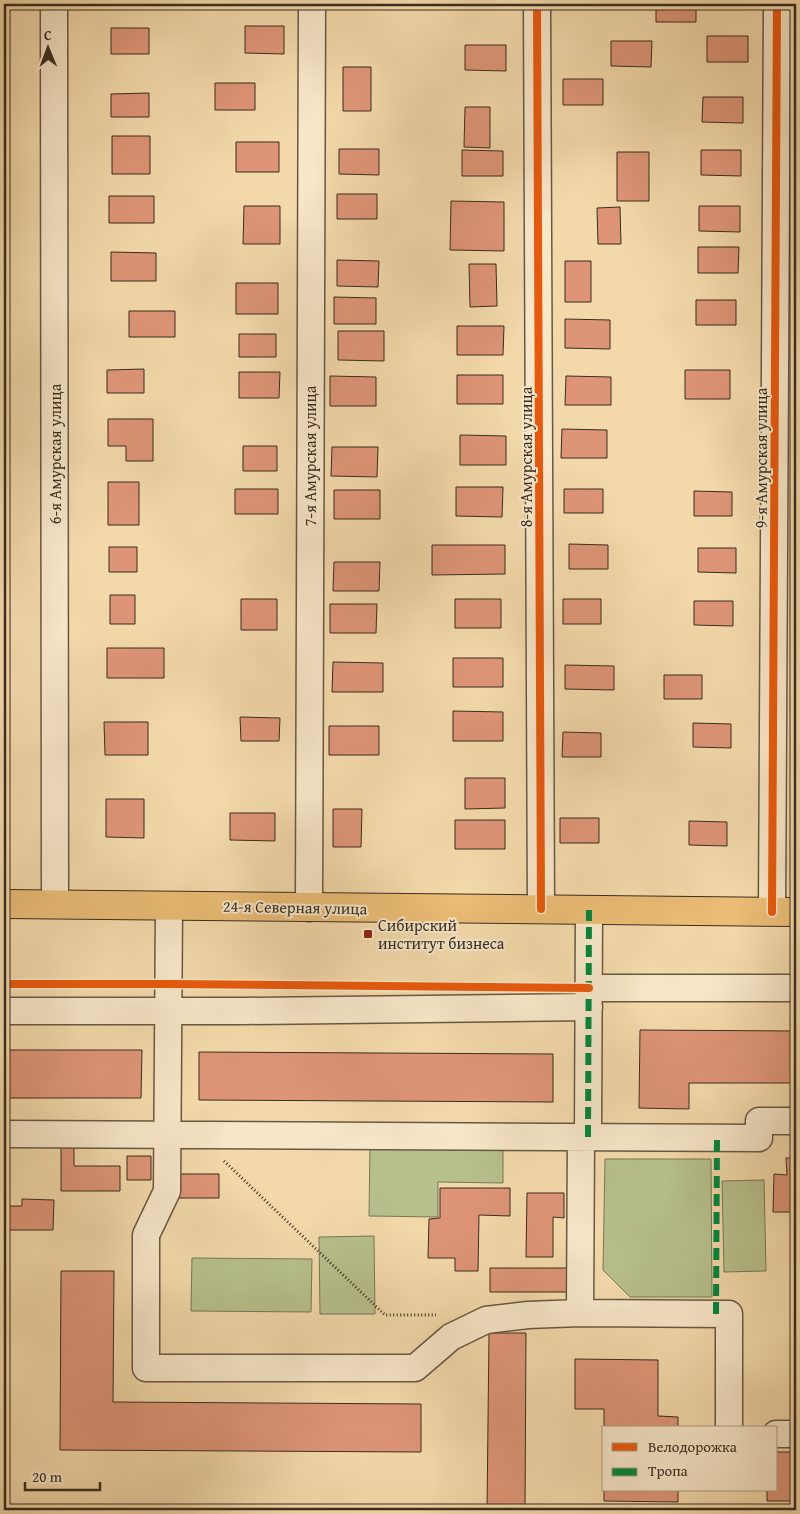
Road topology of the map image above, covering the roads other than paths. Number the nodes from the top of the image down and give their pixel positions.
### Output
1 (54, 4) edge
2 (312, 4) edge
3 (538, 4) edge
4 (778, 4) edge
5 (4, 904) edge
6 (56, 904) junction
7 (169, 906) junction
8 (309, 908) junction
9 (541, 909) junction
10 (589, 910) junction
11 (784, 912) edge
12 (796, 988) edge
13 (589, 998) junction
14 (4, 1011) edge
15 (168, 1012) junction
16 (796, 1121) edge
17 (4, 1134) edge
18 (168, 1134) junction
19 (584, 1137) junction
20 (580, 1313) junction
21 (728, 1426) edge
22 (778, 1434) edge
23 (796, 1434) edge

1 - 6 street, 6-я Амурская улица
2 - 8 street, 7-я Амурская улица
3 - 9 street, 8-я Амурская улица
4 - 11 street, 9-я Амурская улица
5 - 6 main road, 24-я Северная улица
6 - 7 main road, 24-я Северная улица
7 - 8 main road, 24-я Северная улица
7 - 15 street
8 - 9 main road, 24-я Северная улица
9 - 10 main road, 24-я Северная улица
10 - 11 main road, 24-я Северная улица
10 - 13 street
12 - 13 street
13 - 15 street
13 - 19 street
14 - 15 street
15 - 18 street
16 - 19 street
17 - 18 street
18 - 19 street
18 - 20 street
19 - 20 street
20 - 21 street
22 - 23 street

